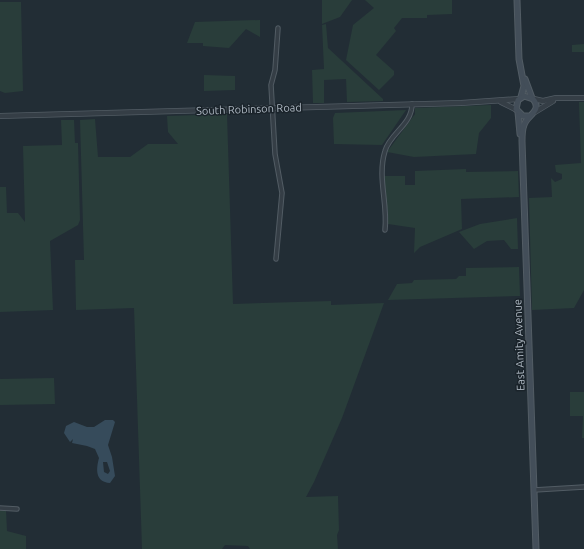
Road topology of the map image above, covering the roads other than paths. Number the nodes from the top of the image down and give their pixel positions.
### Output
1 (517, 0) edge
2 (278, 28) dead end
3 (520, 69) junction
4 (520, 98) junction
5 (562, 98) junction
6 (584, 98) edge
7 (533, 99) junction
8 (498, 101) junction
9 (412, 104) junction
10 (272, 108) junction
11 (517, 111) junction
12 (535, 112) junction
13 (0, 116) edge
14 (530, 116) junction
15 (522, 141) junction
16 (385, 230) dead end
17 (276, 259) dead end
18 (584, 488) edge
19 (534, 490) junction
20 (0, 508) edge
21 (17, 508) dead end
22 (536, 549) edge

1 - 3 main road
2 - 10 street
3 - 4 main road
3 - 7 main road
4 - 7 main road
4 - 8 street, South Robinson Road
4 - 11 main road
5 - 6 street
5 - 7 street
5 - 12 street
7 - 12 main road
8 - 9 street, South Robinson Road
8 - 11 street, South Robinson Road
9 - 10 street, South Robinson Road
9 - 16 street
10 - 13 street, South Robinson Road
10 - 17 street
11 - 14 main road
11 - 15 main road, East Amity Avenue
12 - 14 main road
14 - 15 main road, East Amity Avenue
15 - 19 main road, East Amity Avenue
18 - 19 street
19 - 22 main road, East Amity Avenue
20 - 21 street

